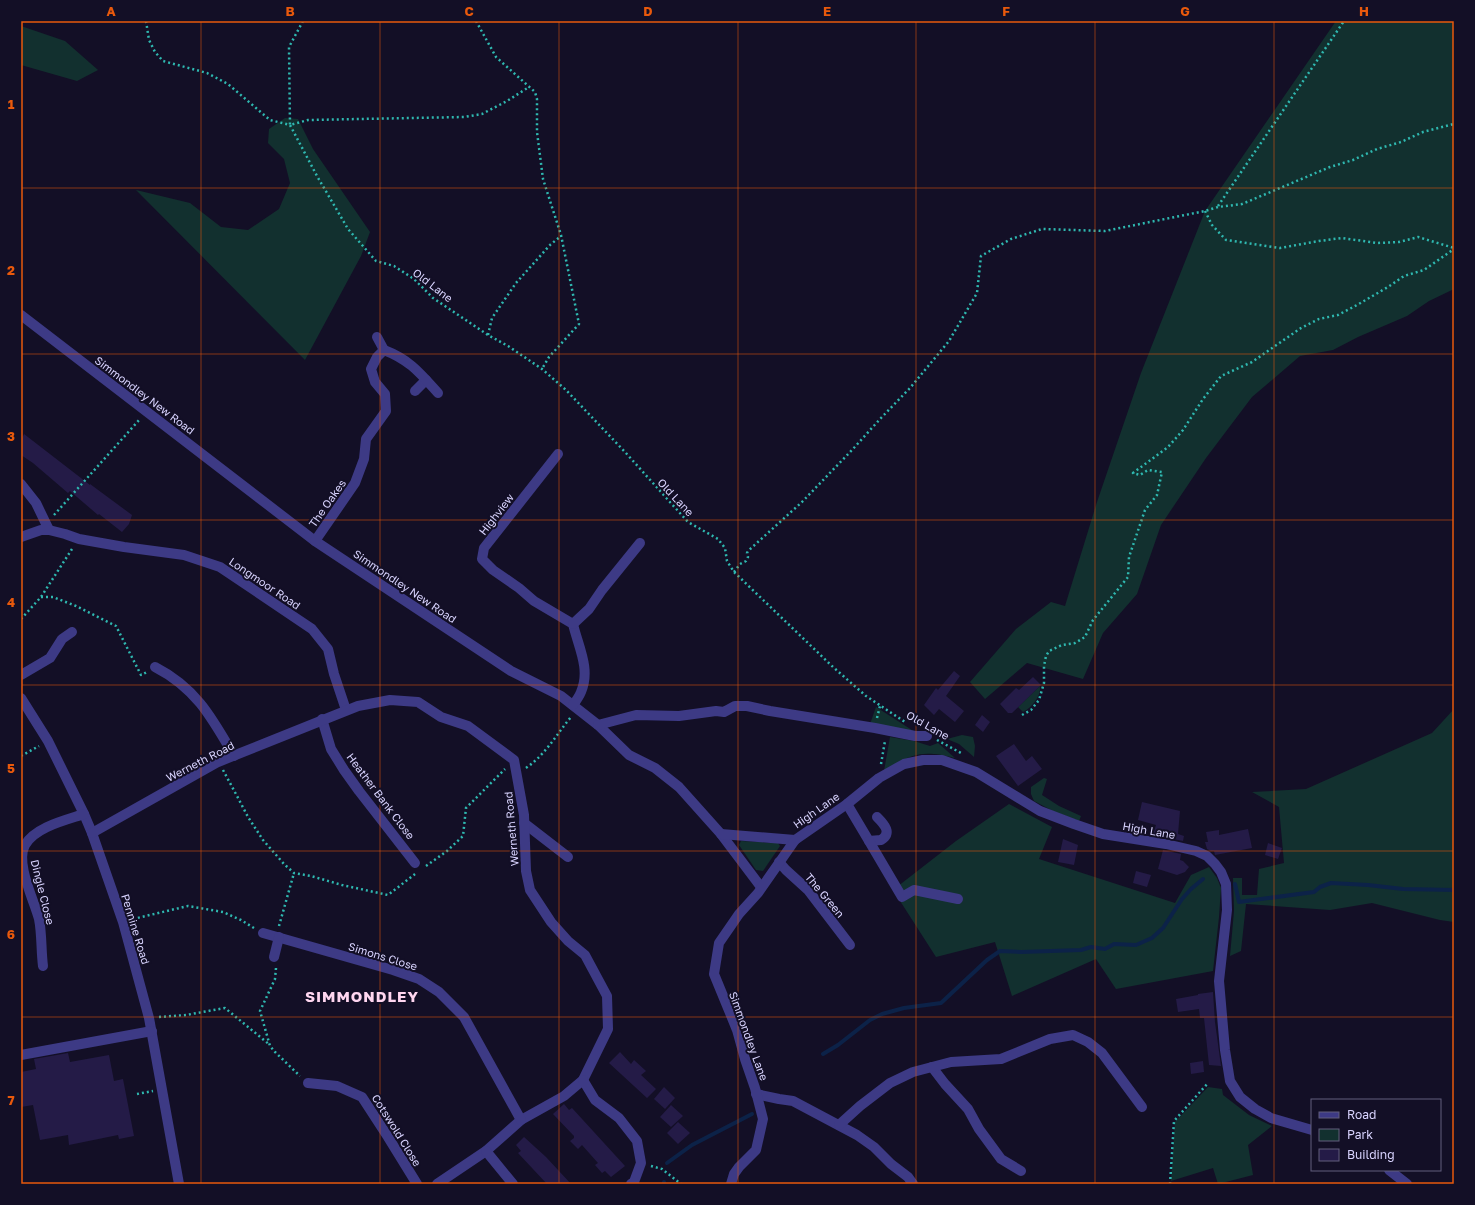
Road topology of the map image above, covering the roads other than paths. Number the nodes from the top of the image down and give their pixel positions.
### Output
1 (21, 315) edge
2 (377, 337) dead end
3 (384, 350) junction
4 (426, 380) junction
5 (415, 392) dead end
6 (438, 393) dead end
7 (558, 454) dead end
8 (21, 484) edge
9 (48, 527) junction
10 (21, 537) edge
11 (315, 540) junction
12 (640, 543) dead end
13 (572, 624) junction
14 (72, 632) dead end
15 (155, 667) road end
16 (21, 675) edge
17 (21, 698) edge
18 (575, 707) junction
19 (346, 710) junction
20 (322, 720) junction
21 (598, 725) junction
22 (926, 736) road end
23 (234, 756) junction
24 (847, 804) junction
25 (84, 814) junction
26 (877, 817) dead end
27 (524, 823) junction
28 (92, 833) junction
29 (721, 834) junction
30 (795, 840) junction
31 (869, 841) junction
32 (568, 857) dead end
33 (779, 862) junction
34 (420, 867) road end
35 (761, 887) junction
36 (958, 899) dead end
37 (263, 933) road end
38 (278, 937) junction
39 (850, 945) dead end
40 (274, 957) road end
41 (43, 966) dead end
42 (152, 1031) junction
43 (21, 1055) edge
44 (932, 1067) junction
45 (583, 1080) junction
46 (308, 1083) road end
47 (756, 1094) junction
48 (1142, 1107) dead end
49 (520, 1120) junction
50 (839, 1125) junction
51 (1311, 1130) edge
52 (486, 1151) junction
53 (1021, 1171) dead end
54 (1390, 1171) edge
55 (179, 1184) edge
56 (417, 1184) edge
57 (437, 1184) edge
58 (512, 1184) edge
59 (631, 1184) edge
60 (731, 1184) edge
61 (913, 1184) edge
62 (1406, 1184) edge

1 - 11 street, Simmondley New Road
2 - 3 street
3 - 4 street
3 - 11 street, The Oakes
4 - 5 street
4 - 6 street
7 - 13 street, Highview
8 - 9 street
9 - 10 street, Longmoor Road
9 - 19 street, Longmoor Road
11 - 18 street, Simmondley New Road
12 - 13 street
13 - 18 street
14 - 16 street
15 - 23 street
17 - 25 street, Pennine Road
18 - 21 street, Simmondley New Road
19 - 20 street, Werneth Road
19 - 27 street, Werneth Road
20 - 23 street, Werneth Road
20 - 34 street, Heather Bank Close
21 - 22 street
21 - 29 street, Simmondley New Road
23 - 28 street, Werneth Road
24 - 30 street, High Lane
24 - 31 street
24 - 51 street, High Lane
25 - 28 street, Pennine Road
25 - 41 street, Dingle Close
26 - 31 street
27 - 32 street
27 - 45 street, Werneth Road
28 - 42 street, Pennine Road
29 - 30 street
29 - 35 street, Simmondley New Road
30 - 33 street, Simmondley Lane
31 - 36 street
33 - 35 street, Simmondley Lane
33 - 39 street, The Green
35 - 47 street, Simmondley Lane
37 - 38 street, Simons Close
38 - 40 street
38 - 49 street, Simons Close
42 - 43 street
42 - 55 street, Pennine Road
44 - 48 street
44 - 50 street
44 - 53 street
45 - 49 street, Werneth Road
45 - 59 street
46 - 56 street, Cotswold Close
47 - 50 street
47 - 60 street, Simmondley Lane
49 - 52 street, Werneth Road
50 - 61 street
52 - 57 street, Werneth Road
52 - 58 street
54 - 62 street

